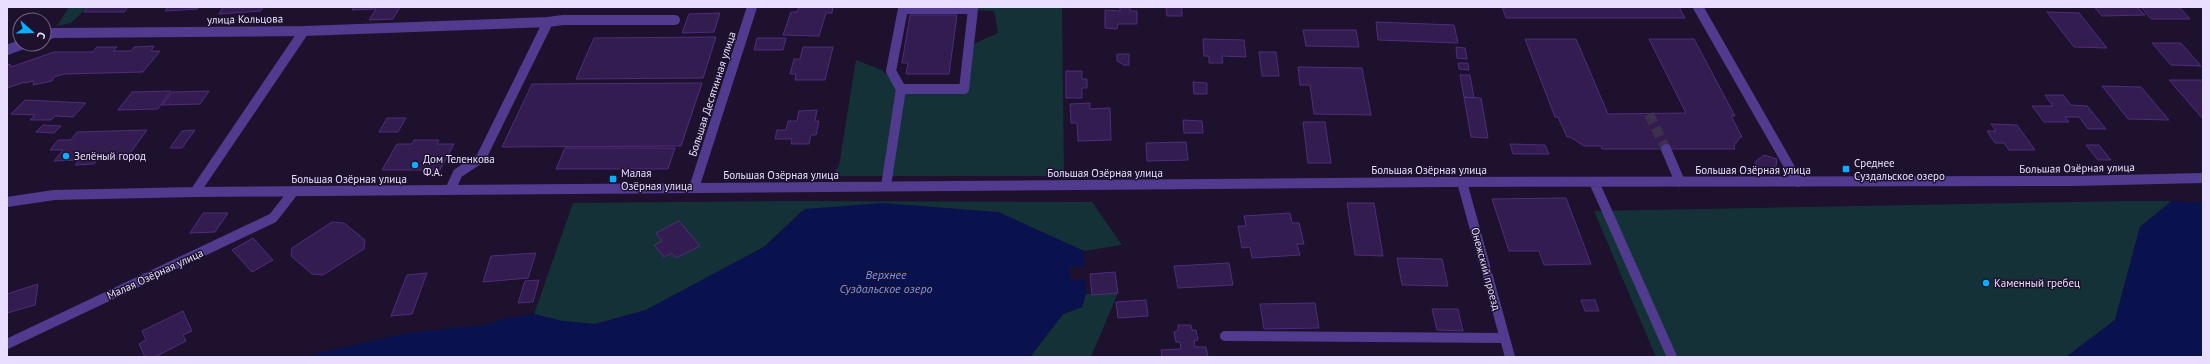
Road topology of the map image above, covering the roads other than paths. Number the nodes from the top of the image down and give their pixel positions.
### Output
1 (752, 7) edge
2 (1698, 7) edge
3 (676, 20) dead end
4 (548, 22) junction
5 (304, 31) junction
6 (52, 33) edge
7 (901, 89) junction
8 (1666, 149) tunnel mouth
9 (2203, 178) edge
10 (1462, 182) junction
11 (1594, 182) junction
12 (1680, 182) junction
13 (1798, 182) junction
14 (886, 186) junction
15 (694, 188) junction
16 (450, 190) junction
17 (294, 191) junction
18 (195, 192) junction
19 (7, 202) edge
20 (1225, 336) dead end
21 (1504, 338) junction
22 (7, 344) edge
23 (1510, 357) edge
24 (1672, 357) edge

1 - 15 street, Большая Десятинная улица
2 - 13 street
3 - 4 street, улица Кольцова
4 - 5 street, улица Кольцова
4 - 16 street
5 - 6 street, улица Кольцова
5 - 18 street
7 - 7 street
7 - 14 street
8 - 12 street
9 - 13 street, Большая Озёрная улица
10 - 11 street, Большая Озёрная улица
10 - 14 street, Большая Озёрная улица
10 - 21 street, Онежский проезд
11 - 12 street, Большая Озёрная улица
11 - 24 street
12 - 13 street, Большая Озёрная улица
14 - 15 street, Большая Озёрная улица
15 - 16 street, Большая Озёрная улица
16 - 17 street, Большая Озёрная улица
17 - 18 street, Большая Озёрная улица
17 - 22 street, Малая Озёрная улица
18 - 19 street, Большая Озёрная улица
20 - 21 street
21 - 23 street, Онежский проезд

